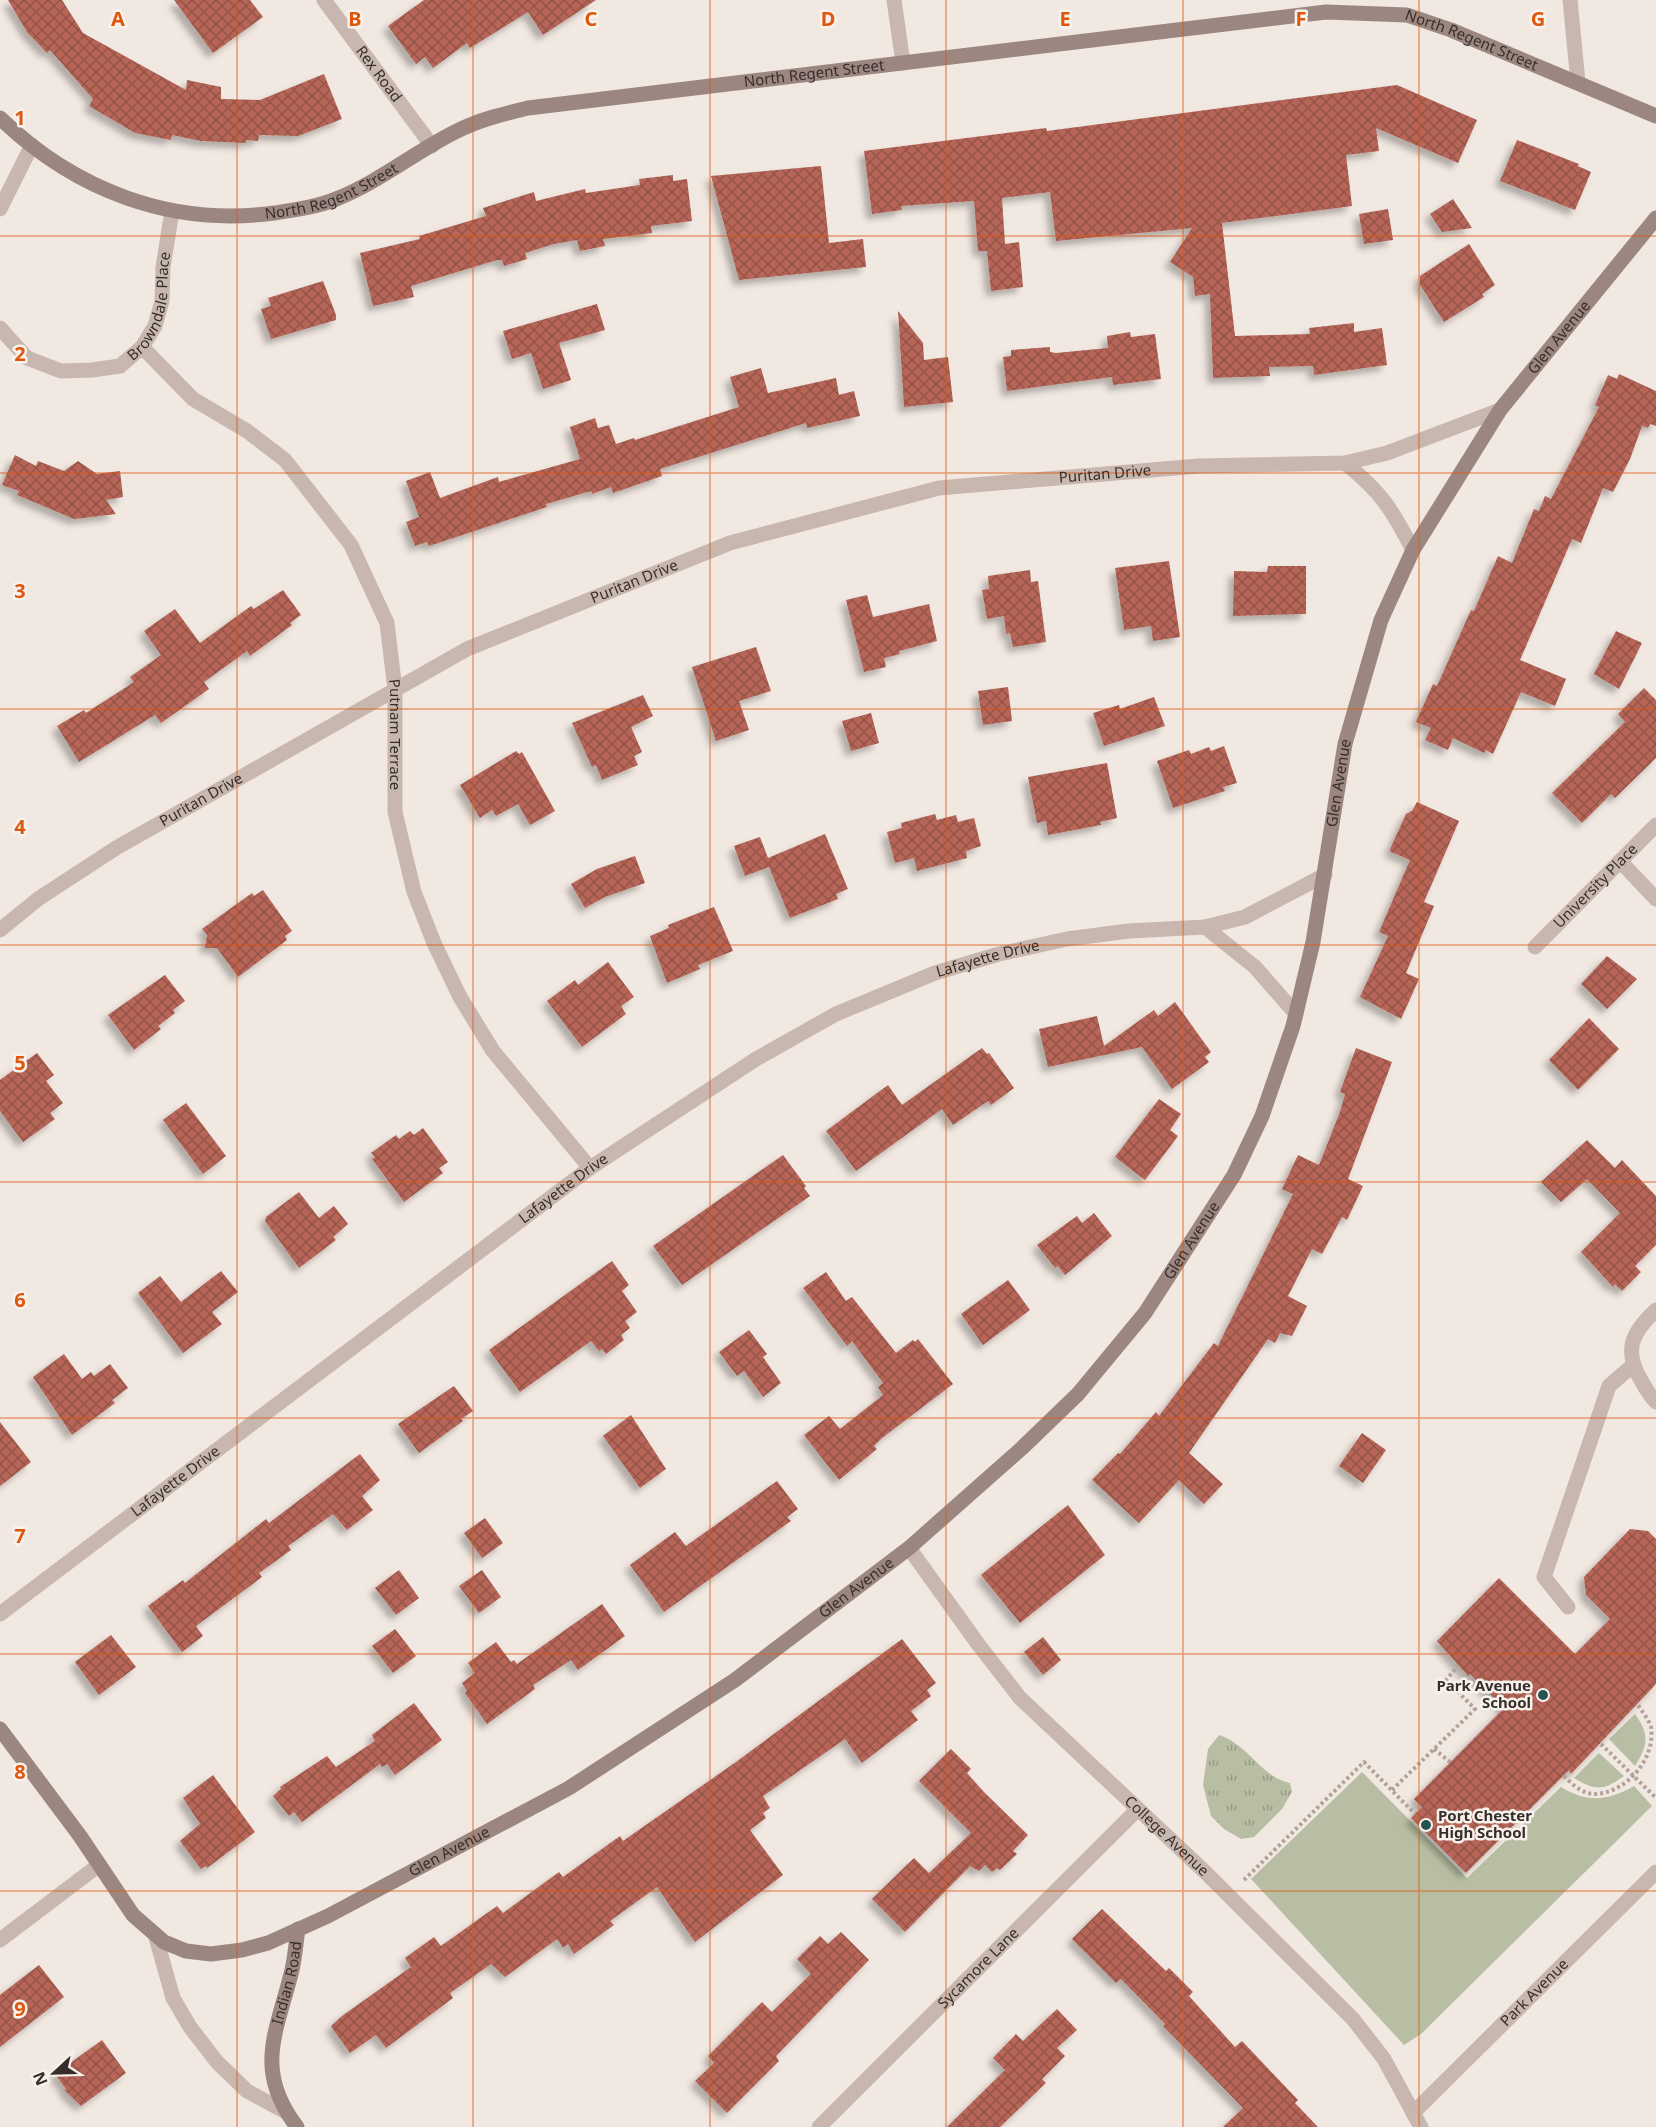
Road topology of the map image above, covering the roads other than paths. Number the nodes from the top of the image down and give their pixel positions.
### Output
1 (324, 0) edge
2 (894, 0) edge
3 (1570, 0) edge
4 (903, 63) junction
5 (1578, 82) junction
6 (1656, 116) edge
7 (0, 118) edge
8 (32, 145) junction
9 (432, 146) junction
10 (0, 208) edge
11 (172, 211) junction
12 (1656, 218) edge
13 (0, 328) edge
14 (142, 346) junction
15 (1500, 410) junction
16 (1345, 463) junction
17 (1413, 550) junction
18 (395, 690) junction
19 (1656, 825) edge
20 (1620, 861) junction
21 (1324, 875) junction
22 (1656, 899) edge
23 (1205, 927) junction
24 (0, 930) edge
25 (1535, 947) dead end
26 (1296, 1014) junction
27 (590, 1168) junction
28 (1656, 1310) edge
29 (1632, 1365) junction
30 (1656, 1401) edge
31 (909, 1548) junction
32 (1568, 1607) dead end
33 (0, 1614) edge
34 (0, 1729) edge
35 (1137, 1810) junction
36 (99, 1865) junction
37 (1656, 1872) edge
38 (298, 1929) junction
39 (155, 1934) junction
40 (0, 1940) edge
41 (286, 2112) junction
42 (1417, 2120) edge
43 (297, 2127) edge
44 (819, 2127) edge

1 - 9 street, Rex Road
2 - 4 street
3 - 5 street
4 - 5 street, North Regent Street
4 - 9 street, North Regent Street
5 - 6 street, North Regent Street
7 - 8 street, North Regent Street
8 - 10 street
8 - 11 street, North Regent Street
9 - 11 street, North Regent Street
11 - 14 street, Browndale Place
12 - 15 street, Glen Avenue
13 - 14 street, Browndale Place
14 - 18 street, Putnam Terrace
15 - 16 street, Puritan Drive
15 - 17 street, Glen Avenue
16 - 17 street
16 - 18 street, Puritan Drive
17 - 21 street, Glen Avenue
18 - 24 street, Puritan Drive
18 - 27 street, Putnam Terrace
19 - 20 street, University Place
20 - 22 street
20 - 25 street, University Place
21 - 23 street, Lafayette Drive
21 - 26 street, Glen Avenue
23 - 26 street
23 - 27 street, Lafayette Drive
26 - 31 street, Glen Avenue
27 - 33 street, Lafayette Drive
28 - 29 street
29 - 30 street
29 - 32 street
31 - 35 street, College Avenue
31 - 38 street, Glen Avenue
34 - 36 street, Indian Road
35 - 42 street, College Avenue
35 - 44 street, Sycamore Lane
36 - 39 street, Indian Road
36 - 40 street
37 - 42 street, Park Avenue
38 - 39 street, Indian Road
38 - 41 street, Indian Road
39 - 41 street, Indian Road
41 - 43 street, Indian Road

